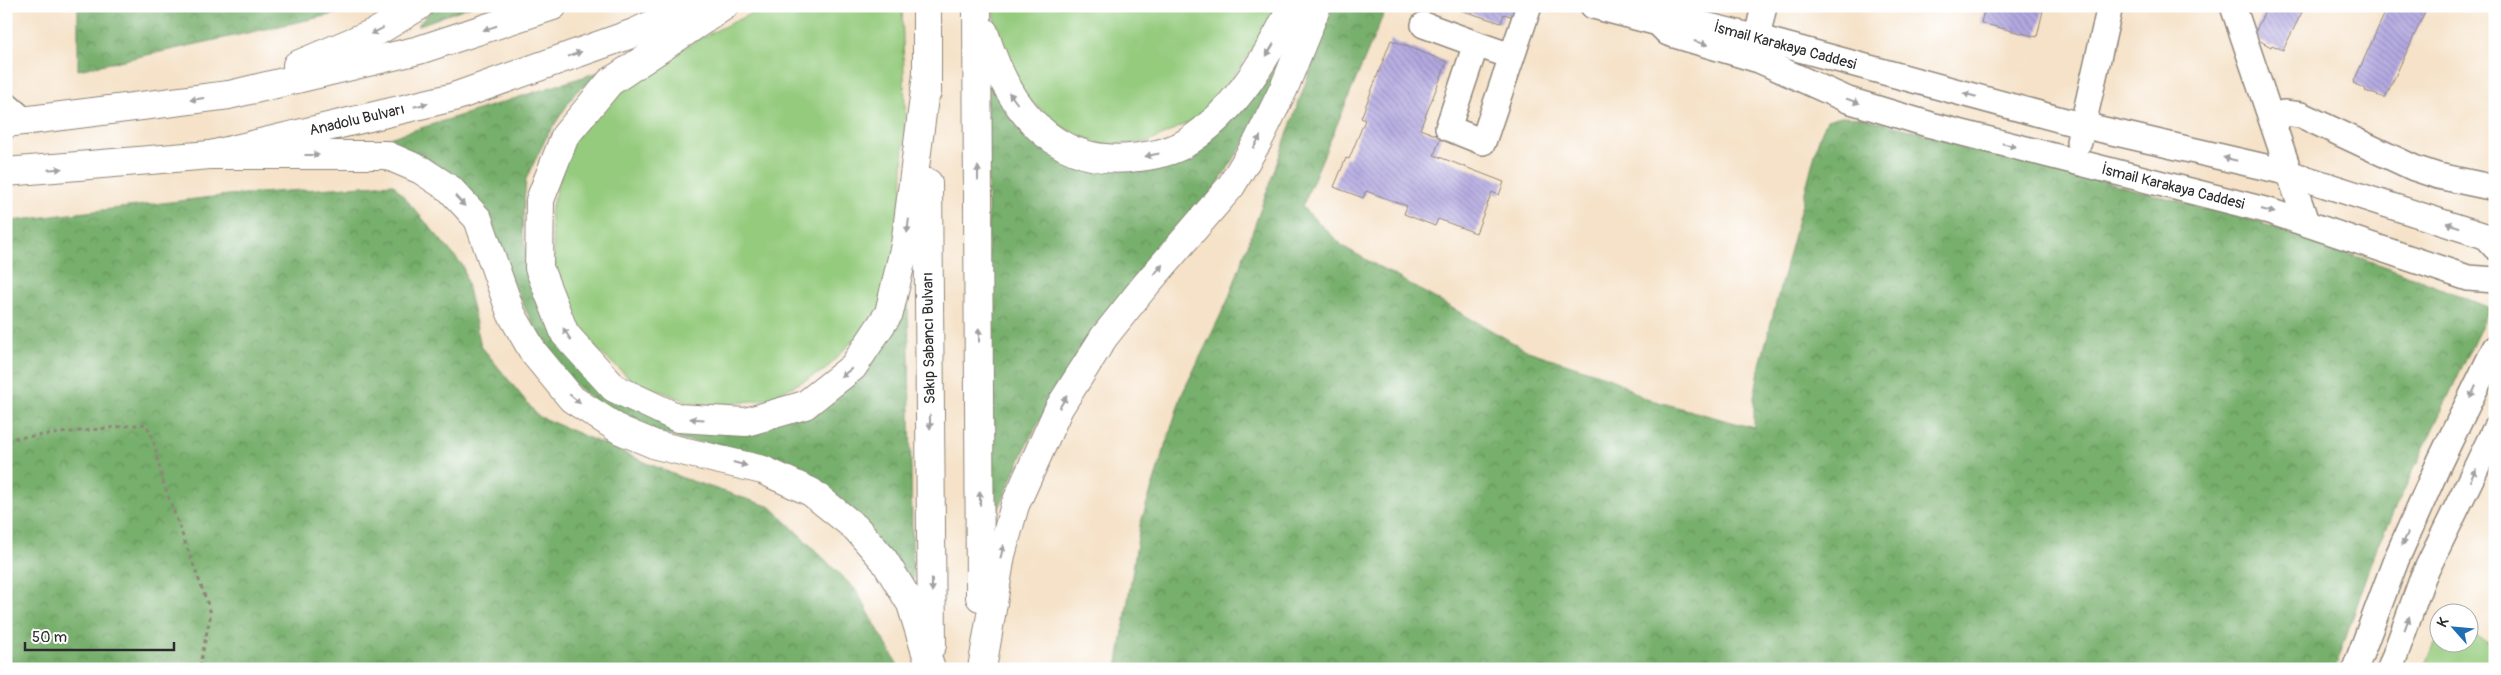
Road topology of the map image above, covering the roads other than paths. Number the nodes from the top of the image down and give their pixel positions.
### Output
1 (419, 6) edge
2 (553, 6) edge
3 (692, 6) edge
4 (724, 6) edge
5 (927, 6) edge
6 (1292, 6) edge
7 (1317, 6) edge
8 (1529, 6) edge
9 (1593, 6) edge
10 (1764, 6) edge
11 (2110, 6) edge
12 (2233, 6) edge
13 (977, 8) edge
14 (1658, 23) junction
15 (1424, 25) dead end
16 (1757, 38) junction
17 (1476, 44) junction
18 (1511, 56) junction
19 (927, 74) junction
20 (229, 94) junction
21 (13, 117) edge
22 (2270, 117) junction
23 (2083, 126) junction
24 (210, 155) junction
25 (2075, 162) junction
26 (2289, 174) junction
27 (10, 176) edge
28 (2495, 188) edge
29 (2306, 222) junction
30 (2495, 247) edge
31 (2495, 280) edge
32 (2495, 348) edge
33 (2495, 429) edge
34 (932, 669) edge
35 (981, 669) edge
36 (2355, 669) edge
37 (2390, 669) edge

1 -> 20 main road
2 -> 20 main road
24 -> 3 main road, Anadolu Bulvarı
19 -> 4 main road
5 - 19 main road, Sakıp Sabancı Bulvarı
6 -> 13 main road
35 -> 7 main road
8 - 18 street
9 - 14 street
10 - 16 street
11 - 23 street
12 - 22 street
35 -> 13 main road
14 - 16 street, İsmail Karakaya Caddesi
14 -> 25 street, İsmail Karakaya Caddesi
15 - 17 street
23 -> 16 street, İsmail Karakaya Caddesi
17 - 18 street
17 - 18 street
19 -> 34 main road, Sakıp Sabancı Bulvarı
20 -> 21 main road
22 - 26 street
22 - 28 street
23 - 25 street
26 -> 23 street, İsmail Karakaya Caddesi
27 -> 24 main road, Anadolu Bulvarı
24 -> 34 main road
25 -> 29 street, İsmail Karakaya Caddesi
26 - 29 street
30 -> 26 street, İsmail Karakaya Caddesi
29 - 31 street, İsmail Karakaya Caddesi
32 -> 36 street
37 -> 33 street

